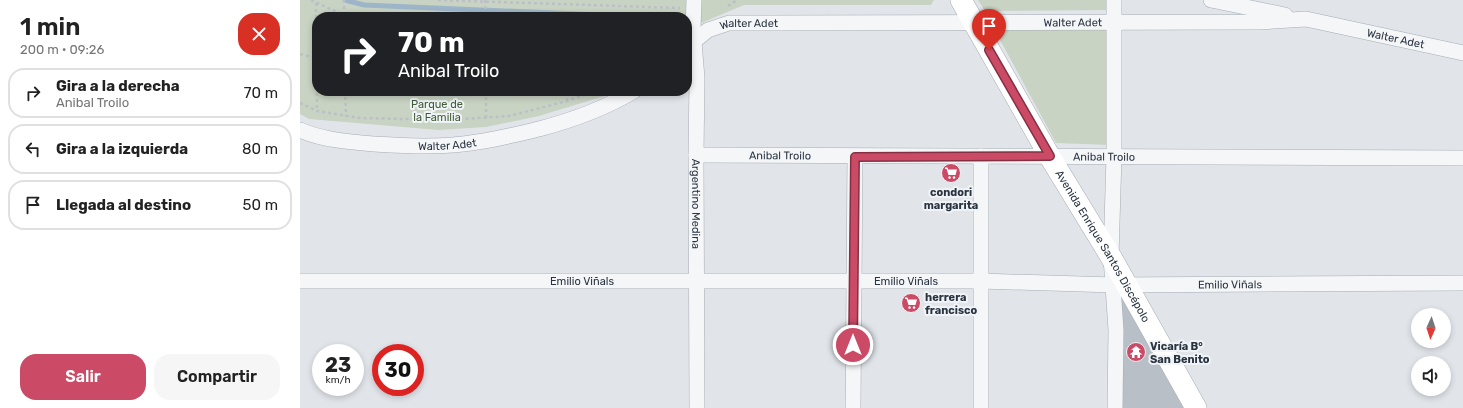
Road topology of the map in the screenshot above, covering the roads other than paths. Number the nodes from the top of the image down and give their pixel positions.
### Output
1 (961, 0) edge
2 (1114, 0) edge
3 (1211, 0) edge
4 (1306, 19) junction
5 (1115, 22) junction
6 (974, 23) junction
7 (692, 42) edge
8 (1463, 53) edge
9 (692, 54) edge
10 (626, 96) edge
11 (300, 130) edge
12 (696, 155) junction
13 (981, 156) junction
14 (1050, 156) junction
15 (1114, 156) junction
16 (855, 157) junction
17 (1463, 158) edge
18 (1111, 257) junction
19 (300, 281) edge
20 (697, 281) junction
21 (980, 281) junction
22 (853, 282) junction
23 (1463, 283) edge
24 (1120, 284) junction
25 (697, 408) edge
26 (853, 408) edge
27 (981, 408) edge
28 (1115, 408) edge
29 (1196, 408) edge

1 - 6 main road, Avenida Enrique Santos Discépolo
2 - 5 street
3 - 4 street
4 - 5 street, Walter Adet
4 - 8 street, Walter Adet
5 - 6 street, Walter Adet
5 - 15 street
6 - 7 street, Walter Adet
6 - 14 main road, Avenida Enrique Santos Discépolo
9 - 12 street, Argentino Medina
10 - 11 street, Walter Adet
12 - 16 street, Anibal Troilo
12 - 20 street, Argentino Medina
13 - 14 street, Anibal Troilo
13 - 16 street, Anibal Troilo
13 - 21 street
14 - 15 street, Anibal Troilo
14 - 18 main road, Avenida Enrique Santos Discépolo
15 - 17 street, Anibal Troilo
15 - 18 street
16 - 22 street
18 - 24 main road, Avenida Enrique Santos Discépolo
19 - 20 street, Emilio Viñals
20 - 22 street, Emilio Viñals
20 - 25 street, Argentino Medina
21 - 22 street, Emilio Viñals
21 - 24 street, Emilio Viñals
21 - 27 street
22 - 26 street
23 - 24 street, Emilio Viñals
24 - 28 street
24 - 29 main road, Avenida Enrique Santos Discépolo

